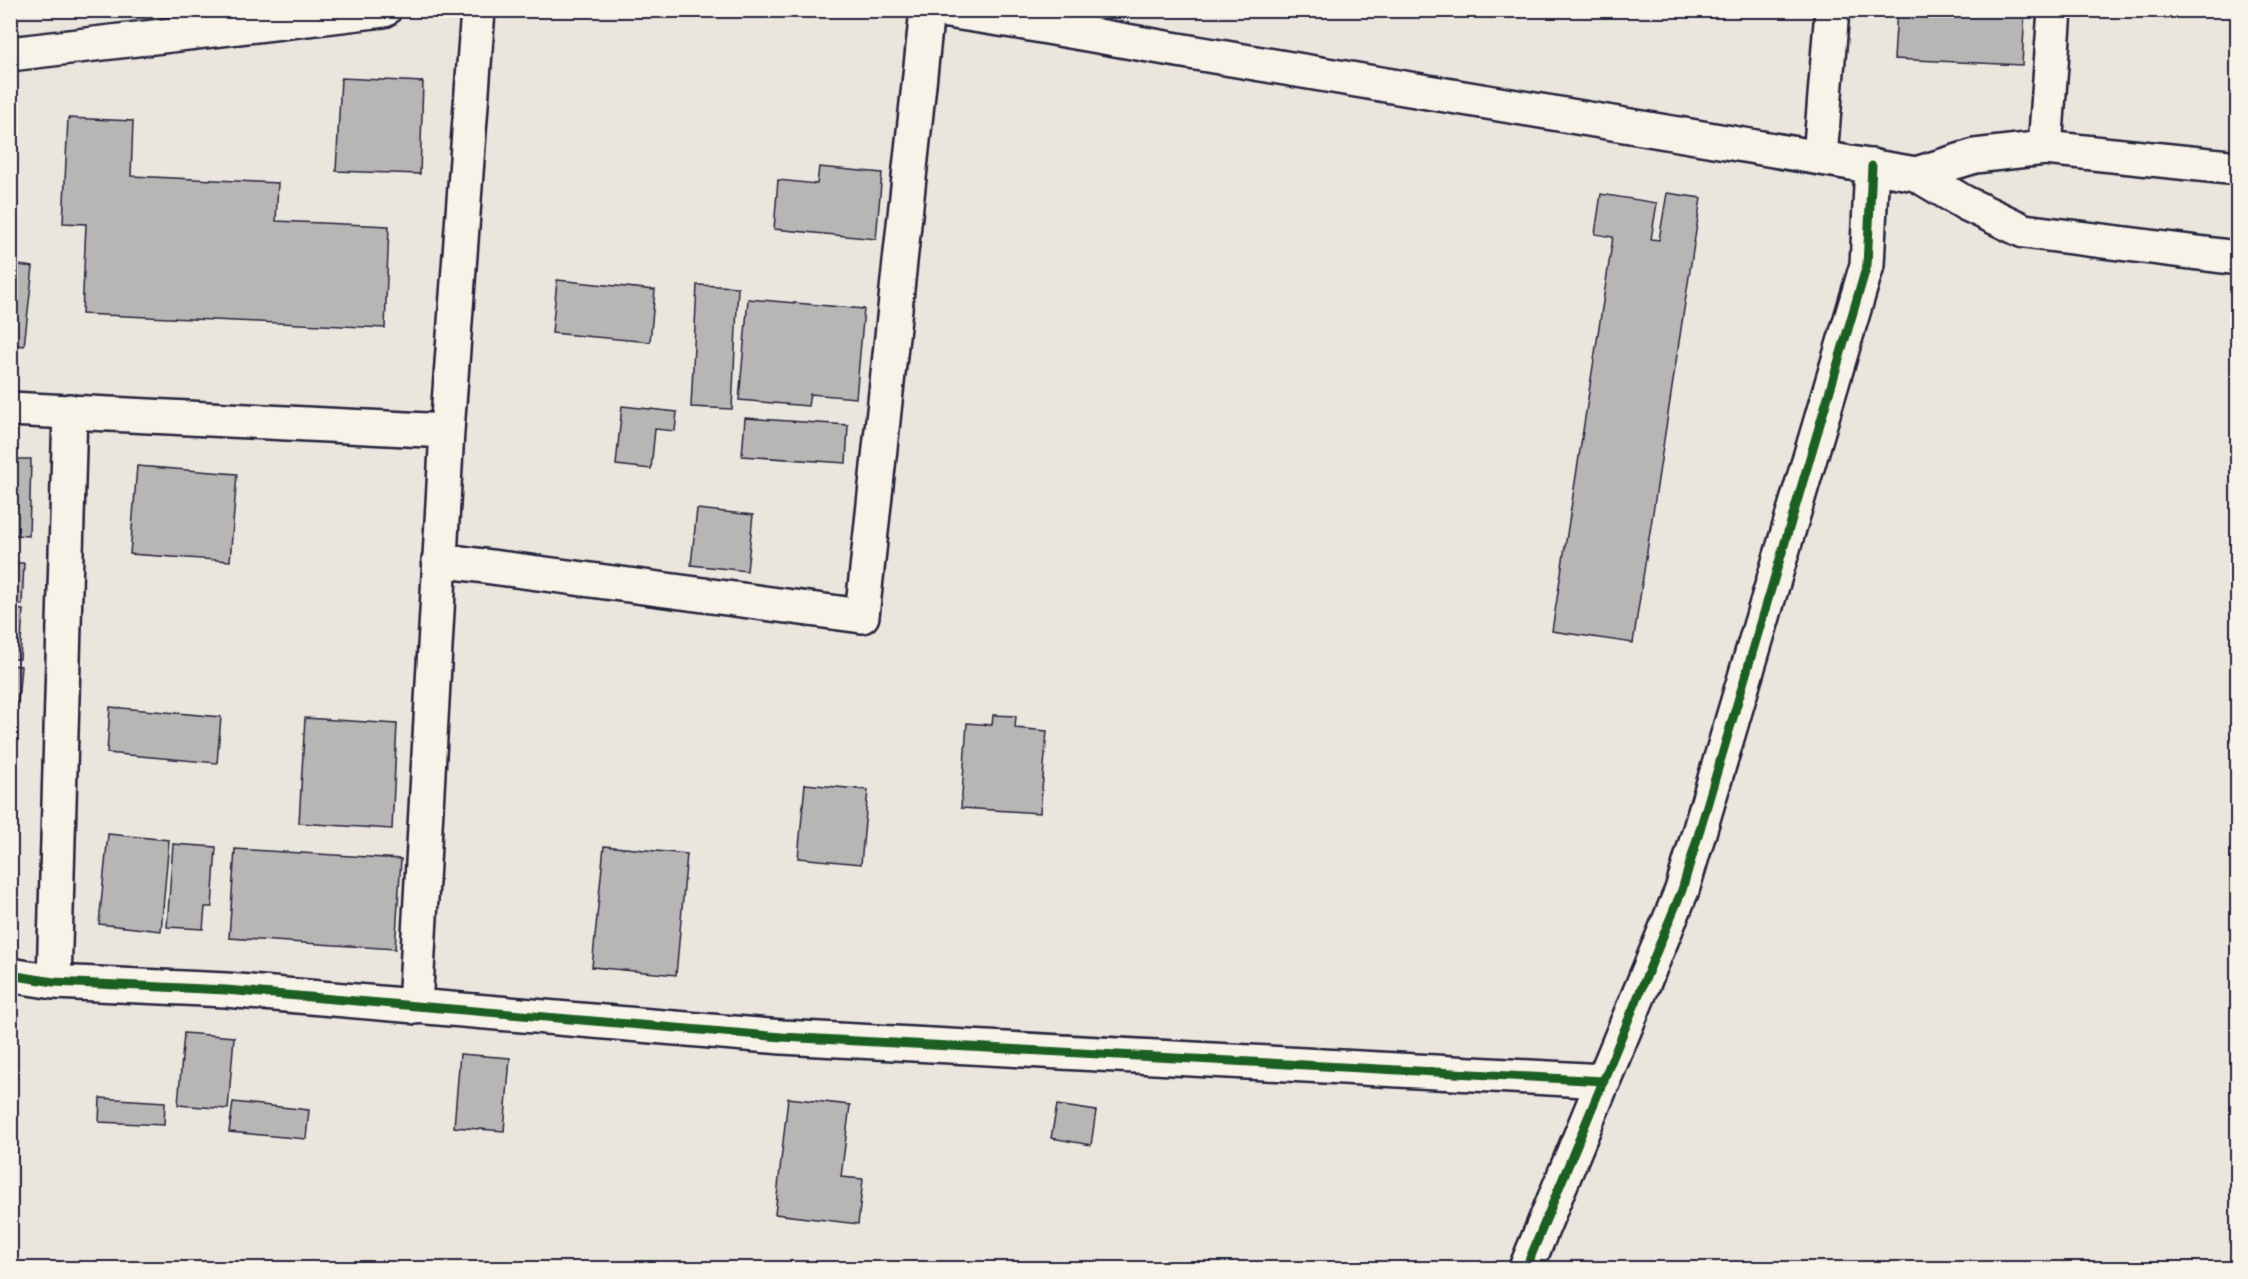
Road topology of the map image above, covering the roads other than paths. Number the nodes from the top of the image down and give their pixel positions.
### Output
1 (384, 10) edge
2 (478, 10) edge
3 (927, 10) edge
4 (941, 10) edge
5 (1832, 10) edge
6 (2055, 10) edge
7 (10, 54) edge
8 (2045, 148) junction
9 (1820, 157) junction
10 (1872, 166) junction
11 (2238, 168) edge
12 (1916, 174) junction
13 (2238, 258) edge
14 (10, 409) edge
15 (70, 411) junction
16 (447, 431) junction
17 (439, 560) junction
18 (10, 975) edge
19 (54, 982) junction
20 (415, 1007) junction
21 (1604, 1082) junction
22 (1526, 1269) edge

1 - 7 street
2 - 16 street
3 - 17 street
4 - 9 street
5 - 9 street
6 - 8 street
8 - 11 street
8 - 12 street
9 - 10 street
10 - 12 street
10 - 21 street
12 - 13 street
14 - 15 street
15 - 16 street
15 - 19 street
16 - 17 street
17 - 20 street
18 - 19 street
19 - 20 street
20 - 21 street
21 - 22 street

